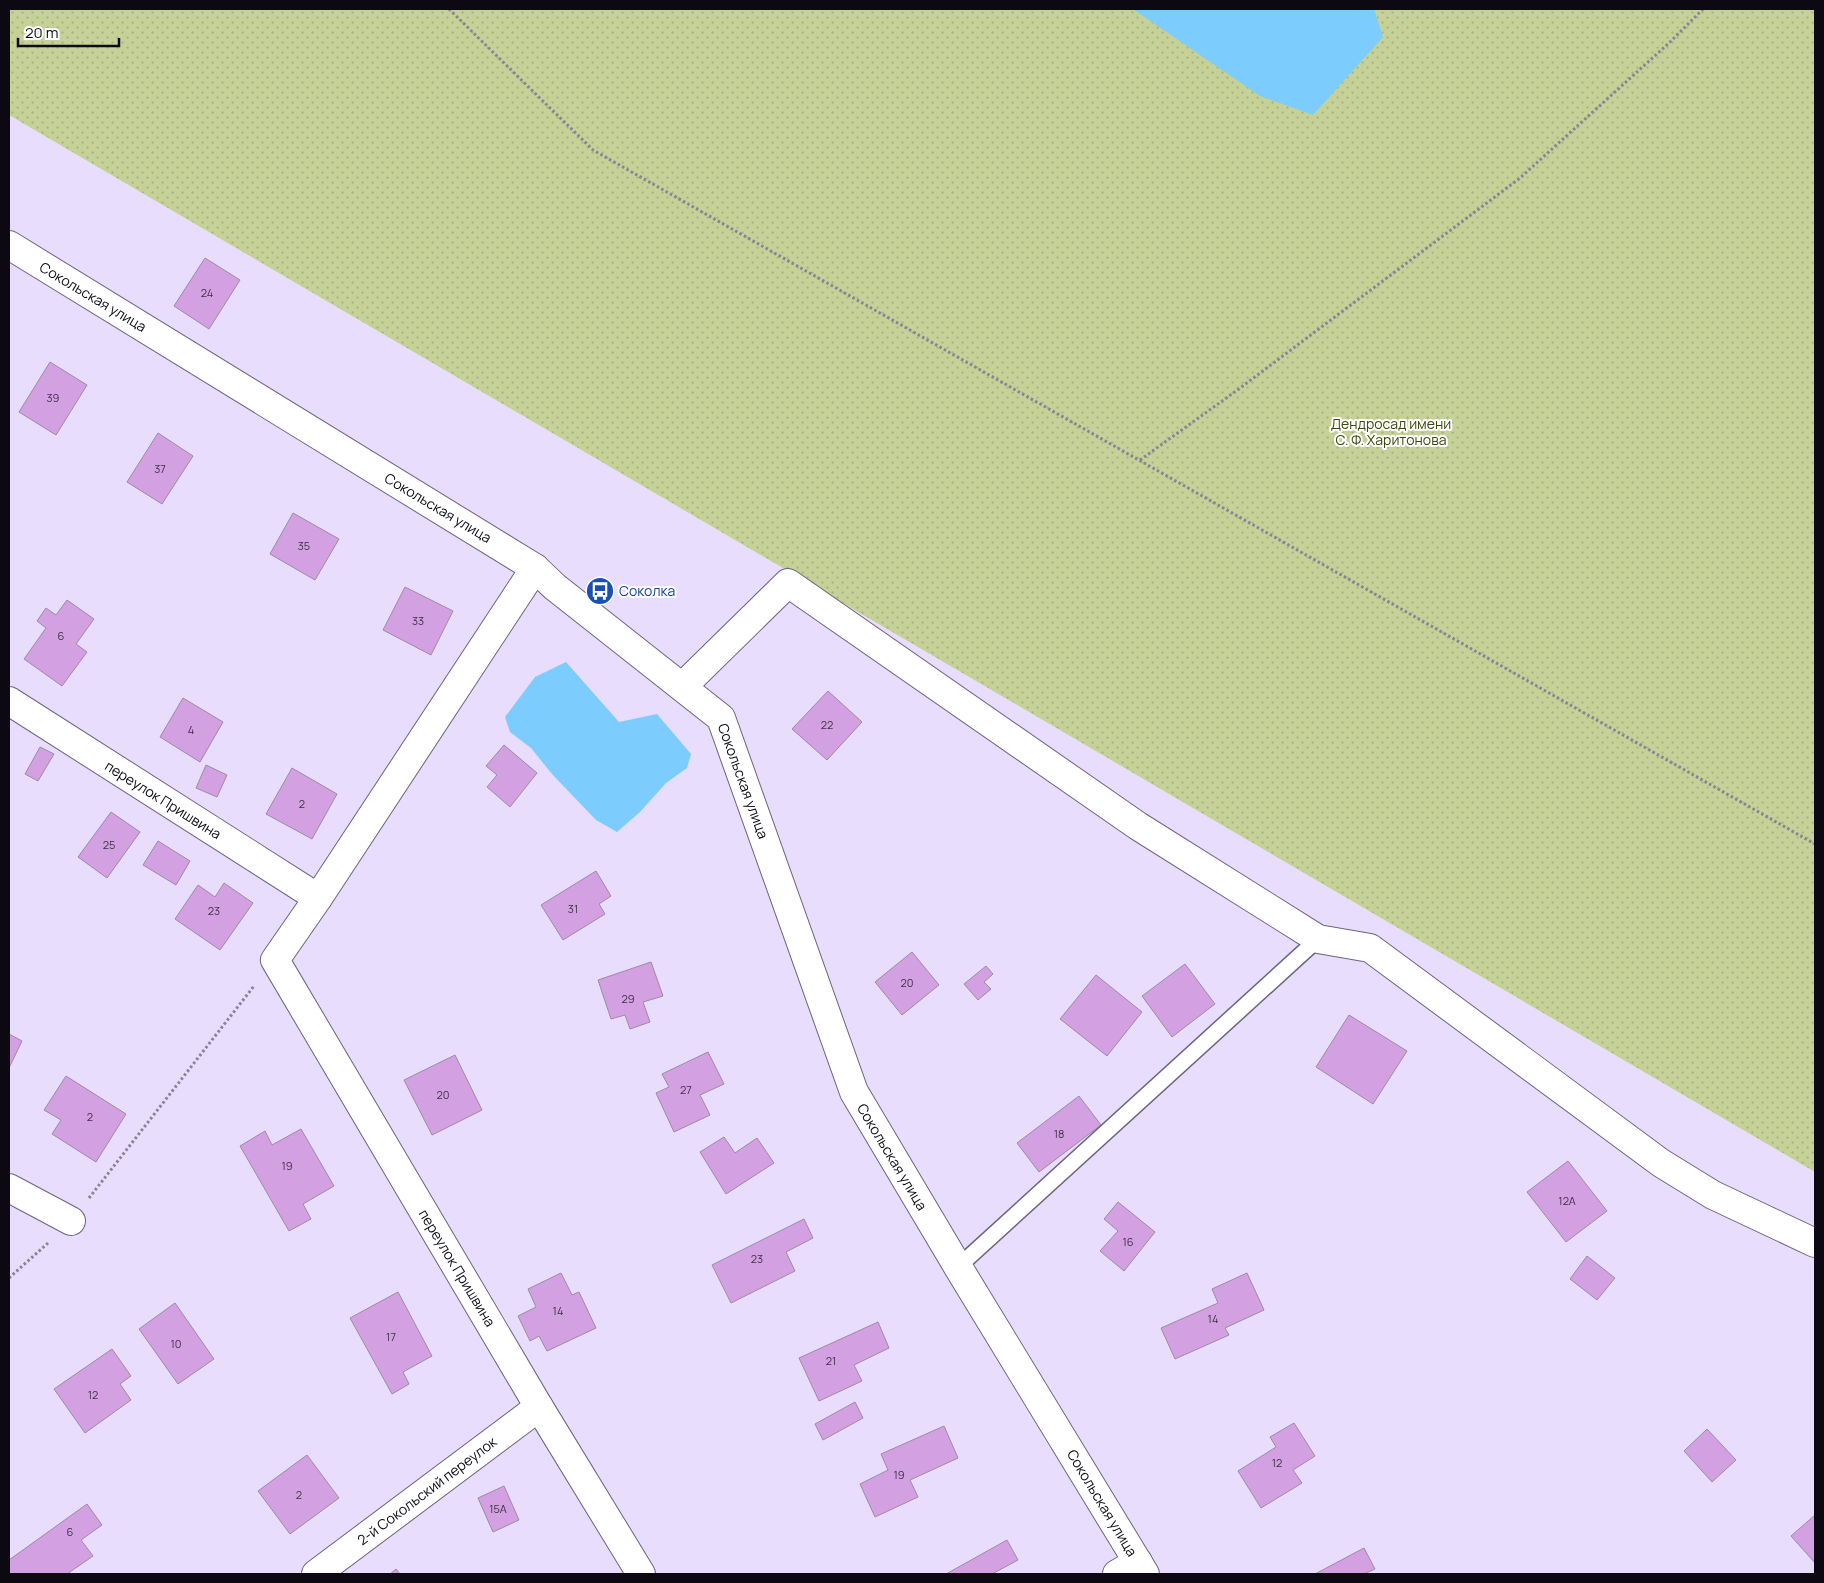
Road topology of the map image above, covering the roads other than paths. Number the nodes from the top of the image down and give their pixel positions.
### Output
1 (9, 245) edge
2 (535, 568) junction
3 (682, 687) junction
4 (9, 702) edge
5 (318, 898) junction
6 (1318, 939) junction
7 (9, 1188) edge
8 (72, 1221) road end
9 (1815, 1243) edge
10 (958, 1267) junction
11 (539, 1408) junction
12 (1134, 1570) edge
13 (316, 1574) edge
14 (641, 1574) edge

1 - 2 street, Сокольская улица
2 - 3 street, Сокольская улица
2 - 5 street
3 - 6 street
3 - 10 street, Сокольская улица
4 - 5 street, переулок Пришвина
5 - 11 street, переулок Пришвина
6 - 9 street
6 - 10 lane
7 - 8 street
10 - 12 street, Сокольская улица
11 - 13 street, 2-й Сокольский переулок
11 - 14 street, переулок Пришвина

